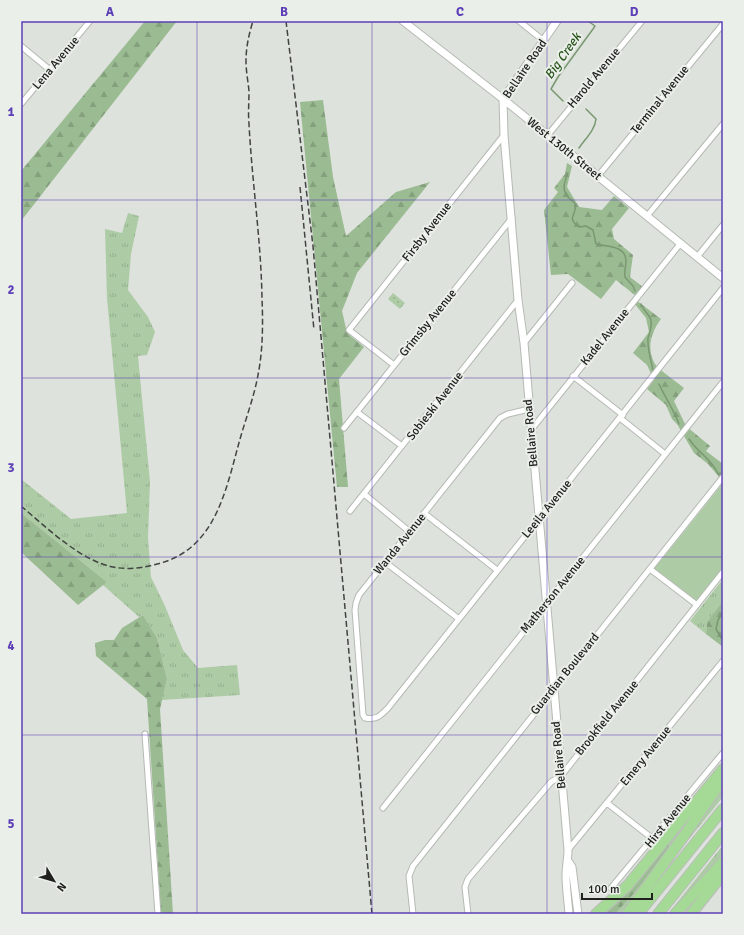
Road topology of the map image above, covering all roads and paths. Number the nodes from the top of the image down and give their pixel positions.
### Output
1 (90, 21) edge
2 (403, 21) edge
3 (519, 21) edge
4 (557, 21) edge
5 (642, 21) edge
6 (723, 24) edge
7 (544, 41) junction
8 (21, 46) edge
9 (50, 70) junction
10 (503, 99) junction
11 (21, 104) edge
12 (723, 124) edge
13 (504, 135) junction
14 (547, 136) junction
15 (598, 176) junction
16 (647, 216) junction
17 (512, 217) junction
18 (723, 225) edge
19 (680, 244) junction
20 (697, 257) junction
21 (723, 278) edge
22 (572, 283) dead end
23 (723, 288) edge
24 (518, 300) junction
25 (524, 343) junction
26 (394, 365) junction
27 (574, 376) junction
28 (723, 382) edge
29 (529, 409) junction
30 (357, 412) junction
31 (621, 417) junction
32 (344, 428) dead end
33 (530, 430) junction
34 (402, 446) junction
35 (665, 454) junction
36 (723, 477) edge
37 (364, 494) junction
38 (350, 511) dead end
39 (424, 513) junction
40 (538, 520) junction
41 (410, 532) junction
42 (385, 562) junction
43 (650, 569) junction
44 (498, 570) junction
45 (723, 572) edge
46 (546, 604) junction
47 (696, 605) junction
48 (459, 619) junction
49 (723, 661) edge
50 (553, 689) junction
51 (365, 718) joint
52 (145, 734) dead end
53 (723, 753) edge
54 (723, 769) edge
55 (561, 776) junction
56 (723, 779) edge
57 (607, 803) junction
58 (383, 808) dead end
59 (723, 809) edge
60 (723, 833) edge
61 (653, 839) junction
62 (568, 850) junction
63 (568, 861) junction
64 (723, 862) edge
65 (723, 874) edge
66 (612, 888) dead end
67 (604, 907) junction
68 (158, 914) edge
69 (413, 914) edge
70 (468, 914) edge
71 (569, 914) edge
72 (578, 914) edge
73 (592, 914) edge
74 (596, 914) edge
75 (627, 914) edge
76 (638, 914) edge
77 (658, 914) edge
78 (675, 914) edge
79 (691, 914) edge

1 - 9 street, Lena Avenue
2 - 10 street, West 130th Street
3 - 7 street
4 - 7 street, Bellaire Road
5 - 14 street, Harold Avenue
6 - 15 street, Terminal Avenue
7 - 10 street, Bellaire Road
8 - 9 street
9 - 11 street, Lena Avenue
10 - 13 street, Bellaire Road
10 - 14 street, West 130th Street
12 - 16 street
13 - 17 street, Bellaire Road
13 - 26 street, Firsby Avenue
14 - 15 street, West 130th Street
15 - 16 street, West 130th Street
16 - 19 street, West 130th Street
17 - 24 street, Bellaire Road
17 - 26 street, Grimsby Avenue
18 - 20 street
19 - 20 street, West 130th Street
19 - 27 street, Kadel Avenue
20 - 21 street, West 130th Street
22 - 25 street
23 - 31 street, Leeila Avenue
24 - 25 street, Bellaire Road
24 - 34 street, Sobieski Avenue
25 - 29 street, Bellaire Road
26 - 30 street, Grimsby Avenue
27 - 31 street
27 - 33 street, Kadel Avenue
28 - 35 street, Matherson Avenue
29 - 33 street, Bellaire Road
29 - 39 street, Wanda Avenue
30 - 32 street, Grimsby Avenue
30 - 34 street
31 - 35 street
31 - 40 street, Leeila Avenue
33 - 40 street, Bellaire Road
34 - 37 street, Sobieski Avenue
35 - 46 street, Matherson Avenue
36 - 43 street, Guardian Boulevard
37 - 38 street, Sobieski Avenue
37 - 41 street
39 - 41 street, Wanda Avenue
39 - 44 street
40 - 44 street, Leeila Avenue
40 - 46 street, Bellaire Road
41 - 42 street, Wanda Avenue
42 - 48 street
42 - 51 street, Wanda Avenue
43 - 47 street
43 - 50 street, Guardian Boulevard
44 - 48 street, Leeila Avenue
45 - 47 street, Brookfield Avenue
46 - 50 street, Bellaire Road
46 - 58 street, Matherson Avenue
47 - 55 street, Brookfield Avenue
48 - 51 street, Leeila Avenue
49 - 57 street, Emery Avenue
50 - 55 street, Bellaire Road
50 - 69 street, Guardian Boulevard
52 - 68 street
53 - 61 street, Hirst Avenue
54 - 67 highway
55 - 62 street, Bellaire Road
55 - 70 street, Brookfield Avenue
56 - 75 highway
57 - 61 street
57 - 62 street, Emery Avenue
59 - 76 highway
60 - 77 highway
61 - 66 street, Hirst Avenue
62 - 63 street, Bellaire Road
63 - 71 street, Bellaire Road
63 - 72 street, Bellaire Road
64 - 78 highway
65 - 79 highway
67 - 73 highway
67 - 74 highway

